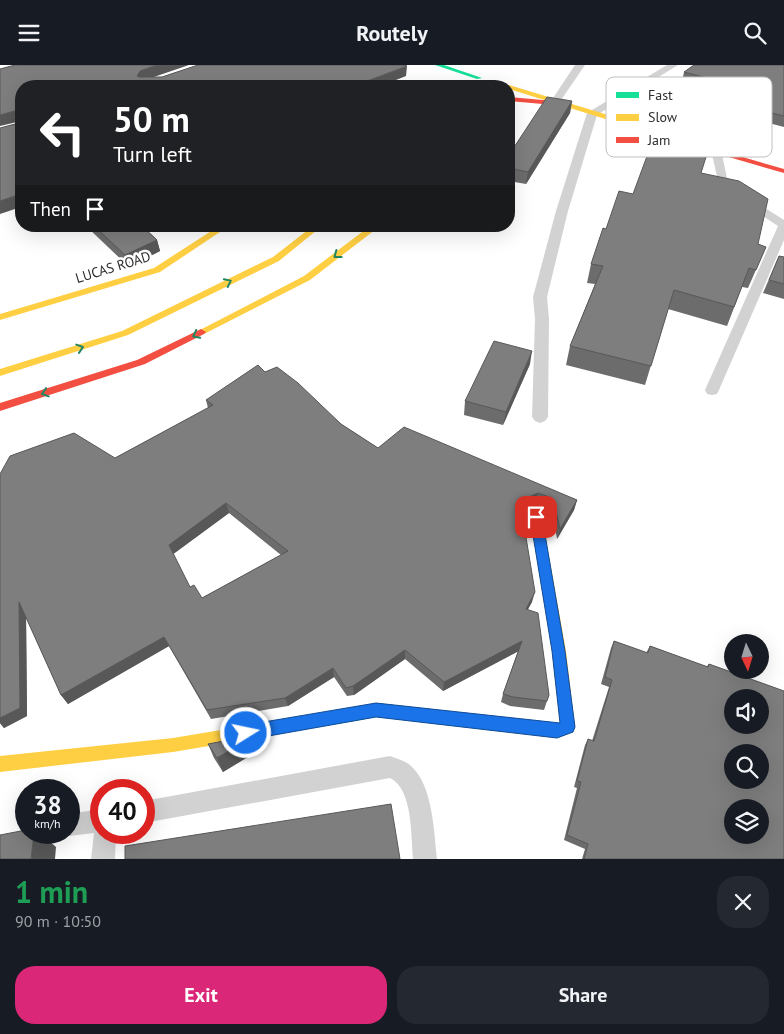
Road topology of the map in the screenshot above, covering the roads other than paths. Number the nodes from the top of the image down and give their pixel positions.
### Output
1 (480, 65) edge
2 (580, 65) edge
3 (673, 65) edge
4 (443, 66) edge
5 (653, 77) edge
6 (443, 80) dead end
7 (482, 80) edge
8 (490, 80) edge
9 (515, 90) edge
10 (515, 99) edge
11 (561, 103) junction
12 (606, 105) edge
13 (592, 113) junction
14 (606, 117) edge
15 (717, 157) edge
16 (739, 157) edge
17 (784, 171) edge
18 (784, 226) edge
19 (216, 232) edge
20 (310, 232) edge
21 (368, 232) edge
22 (0, 317) edge
23 (0, 373) edge
24 (712, 390) dead end
25 (0, 407) edge
26 (540, 417) dead end
27 (536, 517) dead end
28 (0, 764) edge
29 (155, 810) edge
30 (104, 844) edge
31 (103, 859) edge
32 (425, 859) edge

1 - 8 main road
2 - 11 lane
3 - 5 lane
4 - 6 main road
4 - 7 main road
9 - 11 main road
10 - 11 main road
11 - 13 main road
12 - 13 lane
13 - 14 main road
13 - 26 lane
15 - 18 lane
16 - 17 main road
18 - 24 lane
19 - 22 main road, LUCAS ROAD
23 -> 20 main road
21 -> 25 main road
27 - 28 main road
29 - 32 lane
30 - 31 lane

